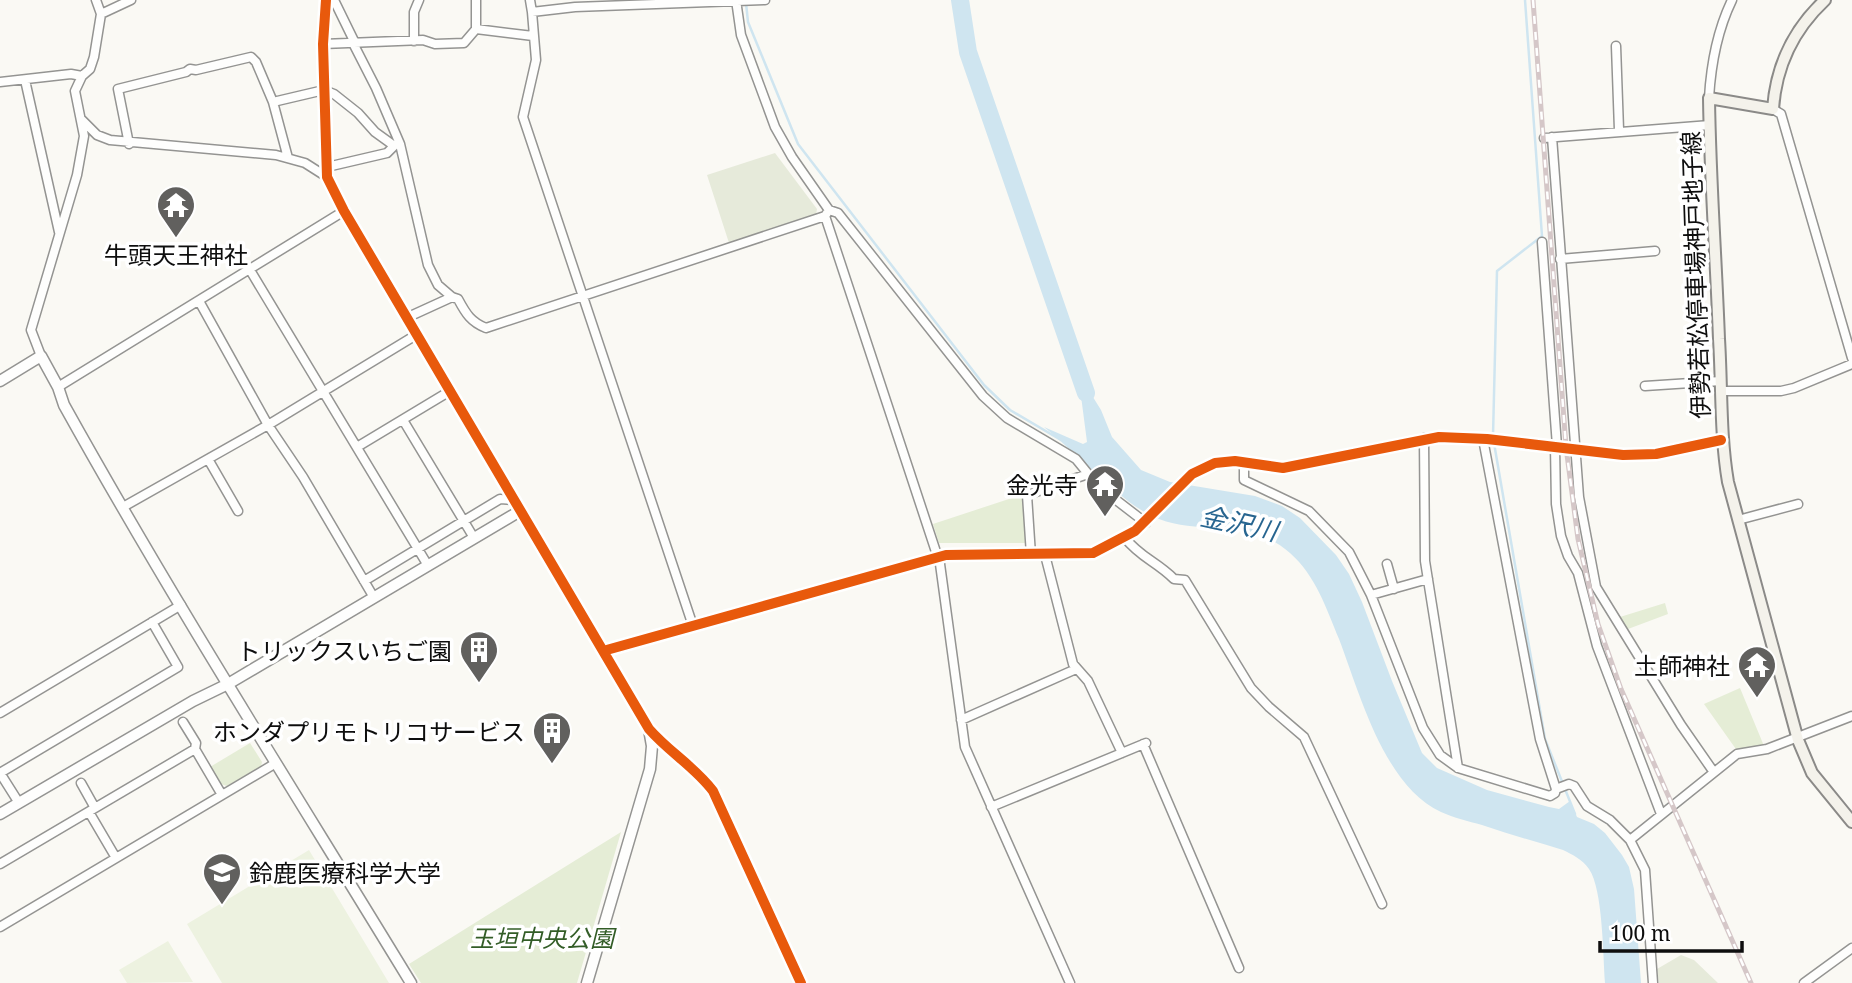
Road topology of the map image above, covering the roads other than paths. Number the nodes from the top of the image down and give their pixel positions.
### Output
1 (96, 0) edge
2 (131, 0) edge
3 (326, 0) edge
4 (334, 0) edge
5 (419, 0) edge
6 (476, 0) edge
7 (530, 0) edge
8 (1732, 0) edge
9 (736, 1) edge
10 (760, 1) edge
11 (1821, 2) edge
12 (532, 12) junction
13 (102, 14) junction
14 (475, 29) junction
15 (533, 36) junction
16 (414, 41) junction
17 (323, 44) junction
18 (355, 45) junction
19 (1616, 46) dead end
20 (82, 76) junction
21 (25, 80) junction
22 (0, 82) edge
23 (324, 90) junction
24 (1709, 98) junction
25 (273, 102) junction
26 (1773, 109) junction
27 (79, 118) junction
28 (1710, 125) junction
29 (1619, 130) junction
30 (130, 144) junction
31 (396, 144) junction
32 (288, 158) junction
33 (327, 172) junction
34 (344, 211) junction
35 (827, 213) junction
36 (60, 235) junction
37 (1542, 242) dead end
38 (1655, 251) dead end
39 (1560, 259) junction
40 (250, 270) junction
41 (582, 297) junction
42 (452, 298) junction
43 (199, 301) junction
44 (407, 318) junction
45 (416, 335) junction
46 (41, 356) junction
47 (1852, 358) edge
48 (1852, 364) edge
49 (0, 381) edge
50 (1645, 386) dead end
51 (1721, 386) junction
52 (58, 387) junction
53 (323, 391) junction
54 (450, 391) junction
55 (403, 420) junction
56 (268, 425) junction
57 (1424, 438) junction
58 (1490, 439) junction
59 (1721, 440) junction
60 (1556, 446) junction
61 (356, 447) junction
62 (1574, 448) junction
63 (208, 459) junction
64 (1244, 463) junction
65 (1088, 474) junction
66 (514, 500) junction
67 (1798, 504) dead end
68 (122, 507) junction
69 (238, 511) dead end
70 (520, 511) junction
71 (1738, 520) junction
72 (464, 521) junction
73 (1146, 523) junction
74 (474, 538) junction
75 (1125, 538) junction
76 (417, 549) junction
77 (1031, 555) junction
78 (1045, 555) junction
79 (938, 558) junction
80 (427, 564) junction
81 (1387, 564) dead end
82 (1428, 579) junction
83 (364, 581) junction
84 (1394, 589) junction
85 (1371, 595) junction
86 (373, 596) junction
87 (181, 605) junction
88 (152, 622) junction
89 (693, 626) junction
90 (603, 650) junction
91 (1076, 668) junction
92 (228, 684) junction
93 (0, 713) edge
94 (1852, 716) edge
95 (961, 720) junction
96 (183, 722) dead end
97 (649, 729) junction
98 (1798, 735) junction
99 (195, 749) junction
100 (1122, 753) junction
101 (276, 763) junction
102 (1458, 768) junction
103 (1713, 771) junction
104 (0, 773) edge
105 (81, 783) dead end
106 (1561, 787) junction
107 (222, 795) junction
108 (19, 803) junction
109 (991, 807) junction
110 (92, 810) junction
111 (0, 814) edge
112 (1661, 814) junction
113 (1852, 822) edge
114 (1630, 840) junction
115 (116, 858) junction
116 (0, 864) edge
117 (1382, 904) dead end
118 (0, 927) edge
119 (1852, 948) edge
120 (1239, 968) dead end
121 (411, 983) edge
122 (587, 983) edge
123 (801, 983) edge
124 (1070, 983) edge
125 (1653, 983) edge
126 (1804, 983) edge

1 - 13 street
2 - 13 street
3 - 17 street
4 - 18 street
5 - 16 street
6 - 14 street
7 - 12 street
8 - 24 street
9 - 10 street
9 - 12 street
9 - 35 street
11 - 26 main road
12 - 15 street
13 - 20 street
14 - 15 street
14 - 16 street
15 - 41 street
16 - 18 street
17 - 18 street
17 - 23 street
18 - 31 street
19 - 29 street
20 - 21 street
20 - 27 street
21 - 22 street
21 - 36 street
23 - 25 street
23 - 31 street
23 - 33 street
24 - 26 main road, 伊勢若松停車場神戸地子線
24 - 28 main road, 伊勢若松停車場神戸地子線
25 - 30 street
25 - 32 street
26 - 47 street
27 - 30 street
27 - 36 street
28 - 29 street
28 - 51 main road, 伊勢若松停車場神戸地子線
29 - 39 street
30 - 32 street
31 - 33 street
31 - 42 street
32 - 33 street
33 - 34 street
34 - 40 street
34 - 44 street
35 - 41 street
35 - 65 street
35 - 79 street
36 - 46 street
37 - 60 street
38 - 39 street
39 - 62 street
40 - 43 street
40 - 53 street
41 - 42 street
41 - 89 street
42 - 44 street
43 - 52 street
43 - 56 street
44 - 45 street
45 - 53 street
45 - 54 street
46 - 49 street
46 - 52 street
48 - 51 street
50 - 51 street
51 - 59 main road, 伊勢若松停車場神戸地子線
52 - 68 street
53 - 56 street
53 - 61 street
54 - 55 street
54 - 66 street
55 - 61 street
55 - 72 street
56 - 63 street
56 - 83 street
57 - 58 street
57 - 64 street
57 - 82 street
58 - 60 street
58 - 106 street
59 - 62 street
59 - 71 main road, 伊勢若松停車場神戸地子線
60 - 62 street
60 - 112 street
61 - 76 street
62 - 103 street
63 - 68 street
63 - 69 street
64 - 73 street
64 - 85 street
65 - 73 street
65 - 77 street
66 - 70 street
66 - 72 street
67 - 71 street
68 - 87 street
70 - 74 street
70 - 90 street
71 - 98 main road, 伊勢若松停車場神戸地子線
72 - 74 street
72 - 76 street
73 - 75 street
74 - 80 street
75 - 78 street
75 - 117 street
76 - 80 street
76 - 83 street
77 - 78 street
77 - 79 street
78 - 91 street
79 - 89 street
79 - 95 street
80 - 86 street
81 - 84 street
82 - 84 street
82 - 102 street
83 - 86 street
84 - 85 street
85 - 102 street
86 - 92 street
87 - 88 street
87 - 92 street
88 - 93 street
88 - 104 street
89 - 90 street
90 - 97 street
91 - 95 street
91 - 100 street
92 - 101 street
92 - 108 street
94 - 98 street
95 - 109 street
96 - 99 street
97 - 122 street
97 - 123 street
98 - 103 street
98 - 113 main road, 伊勢若松停車場神戸地子線
99 - 107 street
99 - 110 street
100 - 109 street
100 - 120 street
101 - 107 street
101 - 121 street
102 - 106 street
103 - 112 street
104 - 108 street
105 - 110 street
106 - 114 street
107 - 115 street
108 - 111 street
109 - 124 street
110 - 115 street
110 - 116 street
112 - 114 street
114 - 125 street
115 - 118 street
119 - 126 street

